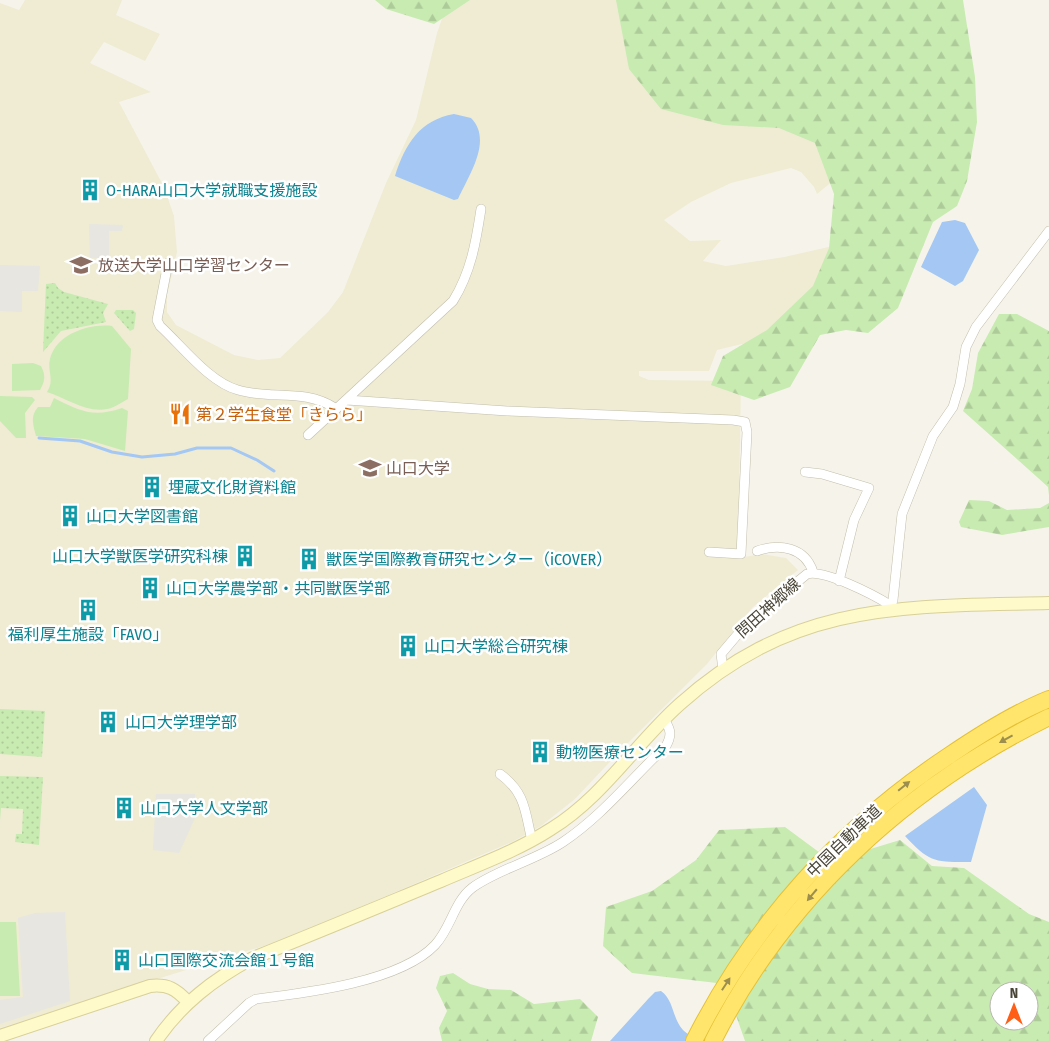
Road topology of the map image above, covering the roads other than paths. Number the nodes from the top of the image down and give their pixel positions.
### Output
1 (481, 209) dead end
2 (1049, 231) edge
3 (168, 263) dead end
4 (347, 400) junction
5 (335, 408) junction
6 (308, 435) dead end
7 (805, 472) dead end
8 (757, 551) dead end
9 (709, 552) dead end
10 (813, 572) junction
11 (838, 581) junction
12 (1049, 603) edge
13 (890, 607) junction
14 (723, 670) junction
15 (1049, 699) edge
16 (1049, 717) edge
17 (664, 719) junction
18 (500, 774) dead end
19 (532, 841) junction
20 (188, 1002) junction
21 (710, 1033) edge
22 (0, 1036) edge
23 (156, 1041) edge
24 (208, 1041) edge
25 (694, 1041) edge

1 - 4 street
2 - 13 street
3 - 5 street
4 - 5 street
4 - 9 street
5 - 6 street
7 - 11 street
8 - 10 street
10 - 11 street, 問田神郷線
10 - 14 street, 問田神郷線
11 - 13 street, 問田神郷線
12 - 13 street
13 - 14 street
14 - 17 street
21 -> 15 highway, 中国自動車道
16 -> 21 highway, 中国自動車道
17 - 19 street
17 - 24 street
18 - 19 street
19 - 20 street
20 - 22 street
20 - 23 street
21 - 25 highway, 中国自動車道

